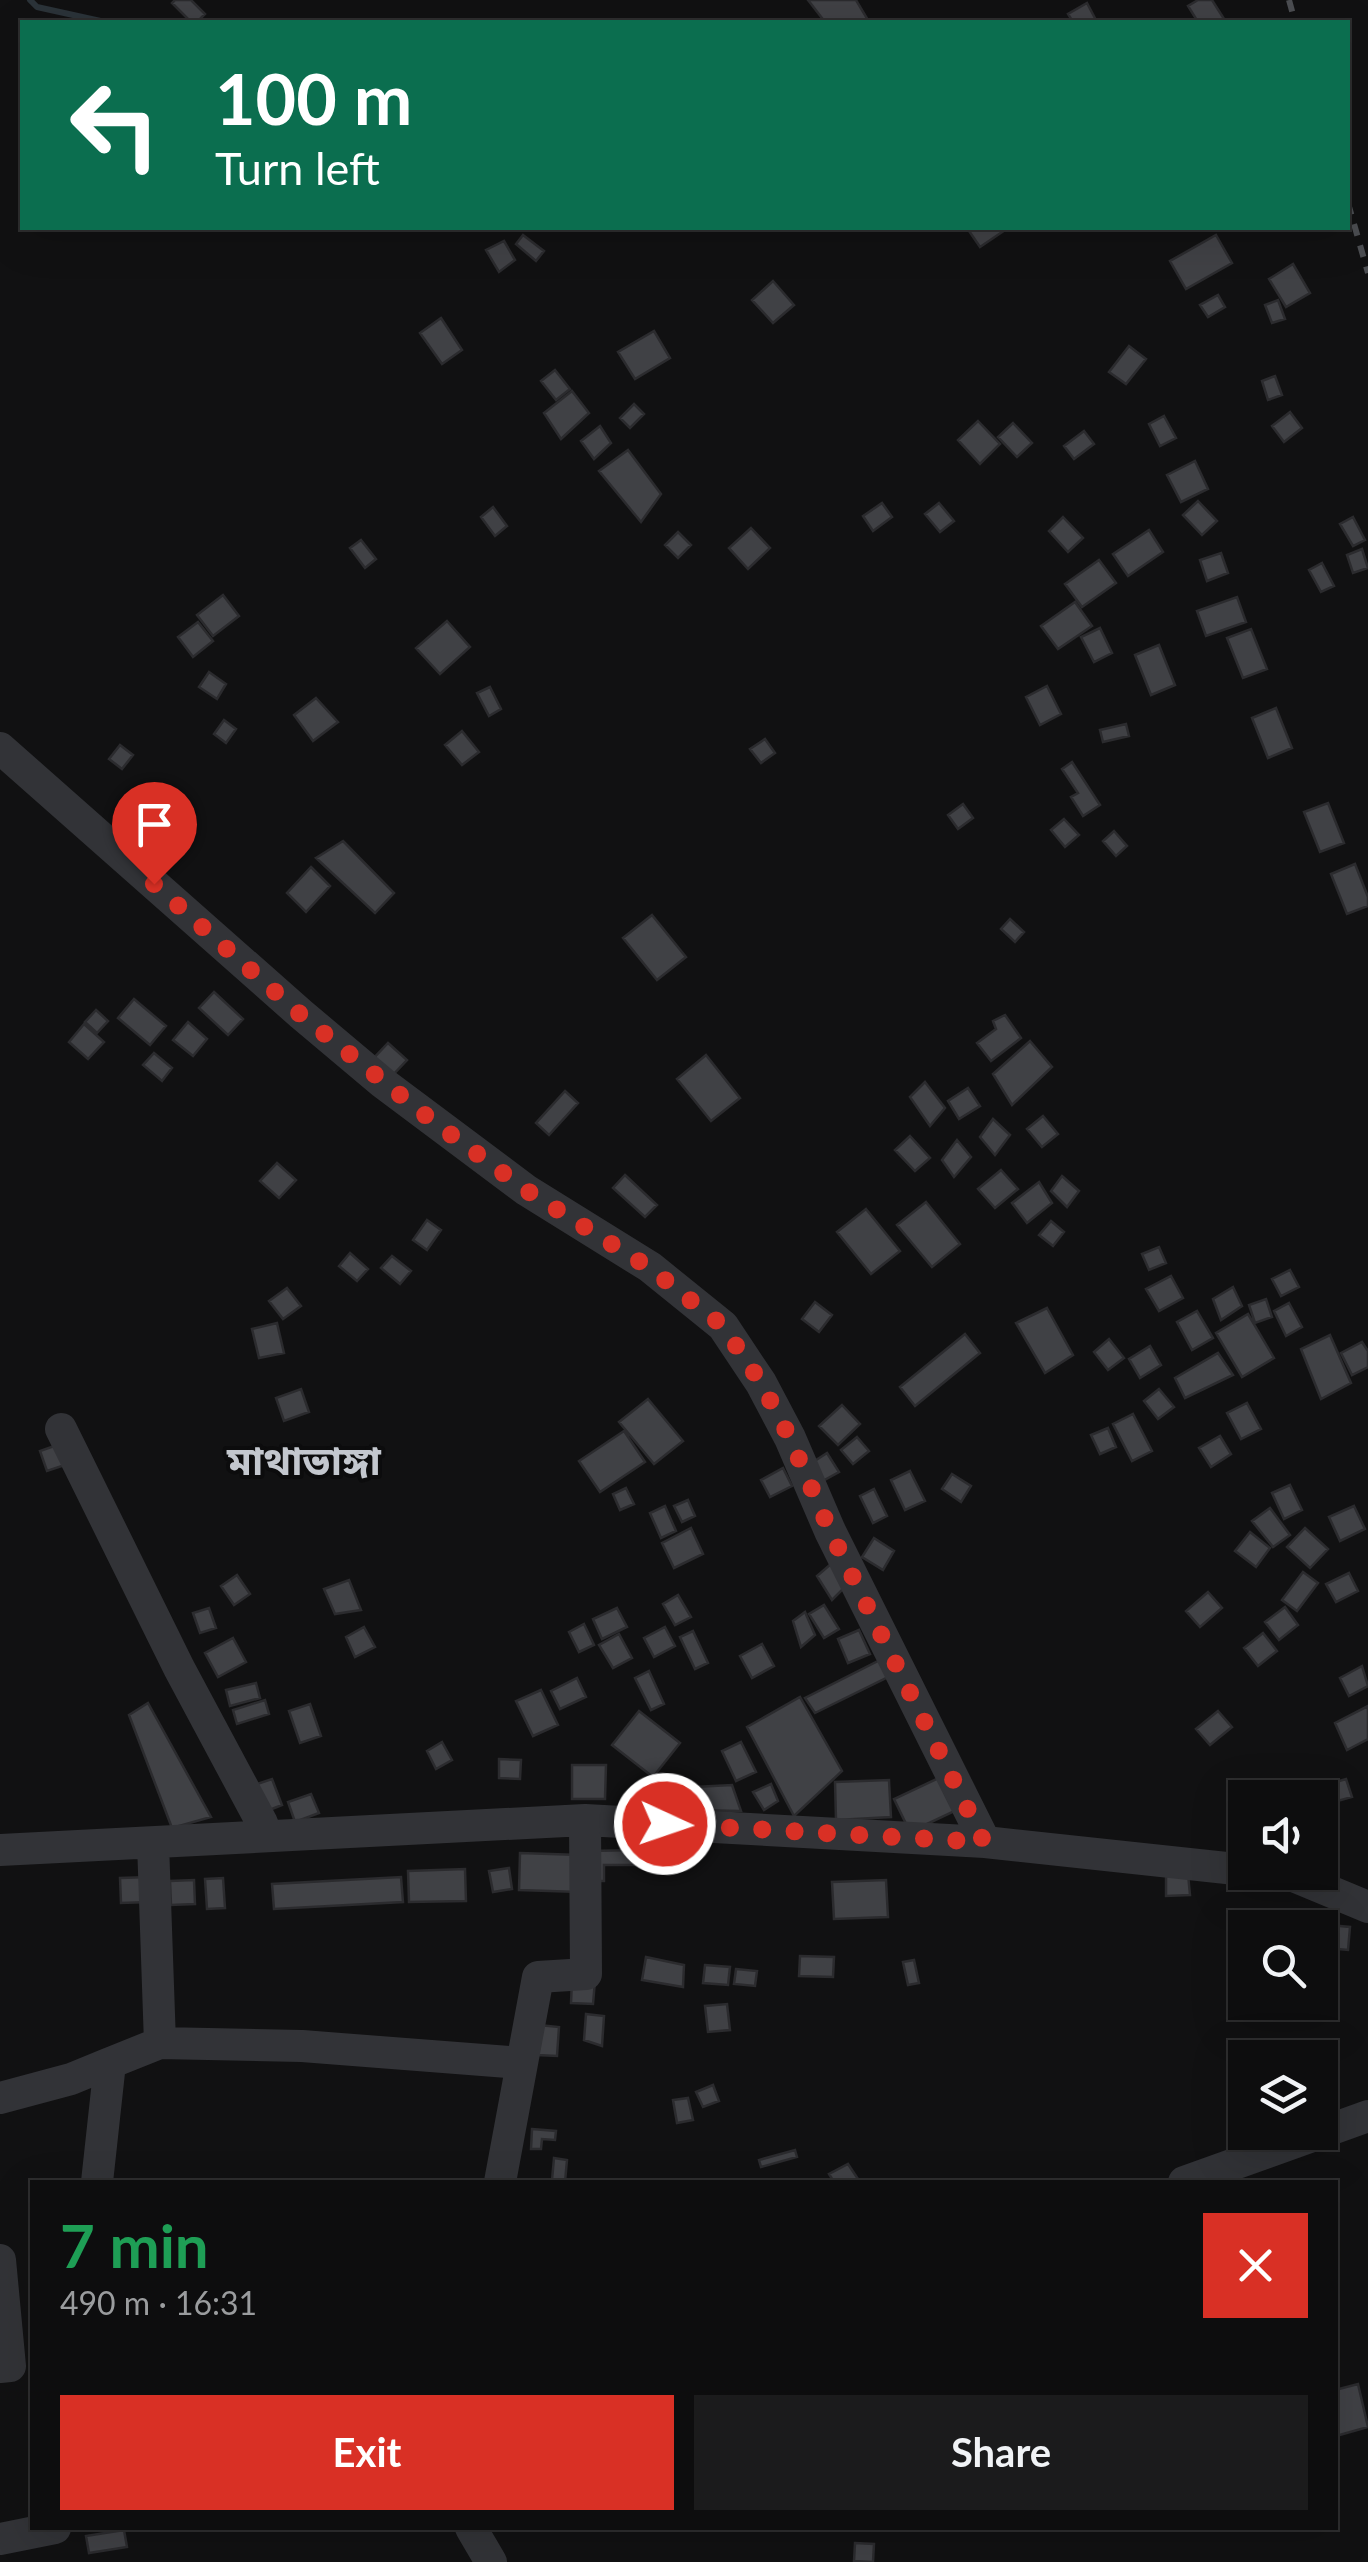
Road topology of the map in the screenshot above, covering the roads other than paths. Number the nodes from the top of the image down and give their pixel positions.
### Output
1 (0, 748) edge
2 (61, 1428) dead end
3 (585, 1820) junction
4 (262, 1823) dead end
5 (153, 1842) junction
6 (984, 1842) junction
7 (0, 1850) edge
8 (1228, 1868) edge
9 (1328, 1890) edge
10 (1368, 1906) edge
11 (160, 2043) junction
12 (110, 2063) junction
13 (521, 2064) junction
14 (0, 2098) edge
15 (1368, 2116) edge
16 (97, 2180) edge
17 (500, 2180) edge
18 (1190, 2180) edge
19 (0, 2260) edge
20 (0, 2367) edge
21 (44, 2530) edge
22 (472, 2530) edge
23 (0, 2539) edge
24 (491, 2562) edge

1 - 6 street
2 - 4 street
3 - 5 street
3 - 6 street
3 - 13 street
5 - 7 street
5 - 11 street
6 - 8 street
9 - 10 street
11 - 12 street
11 - 13 street
12 - 14 street
12 - 16 street
13 - 17 street
15 - 18 street
19 - 20 street
21 - 23 street
22 - 24 street

